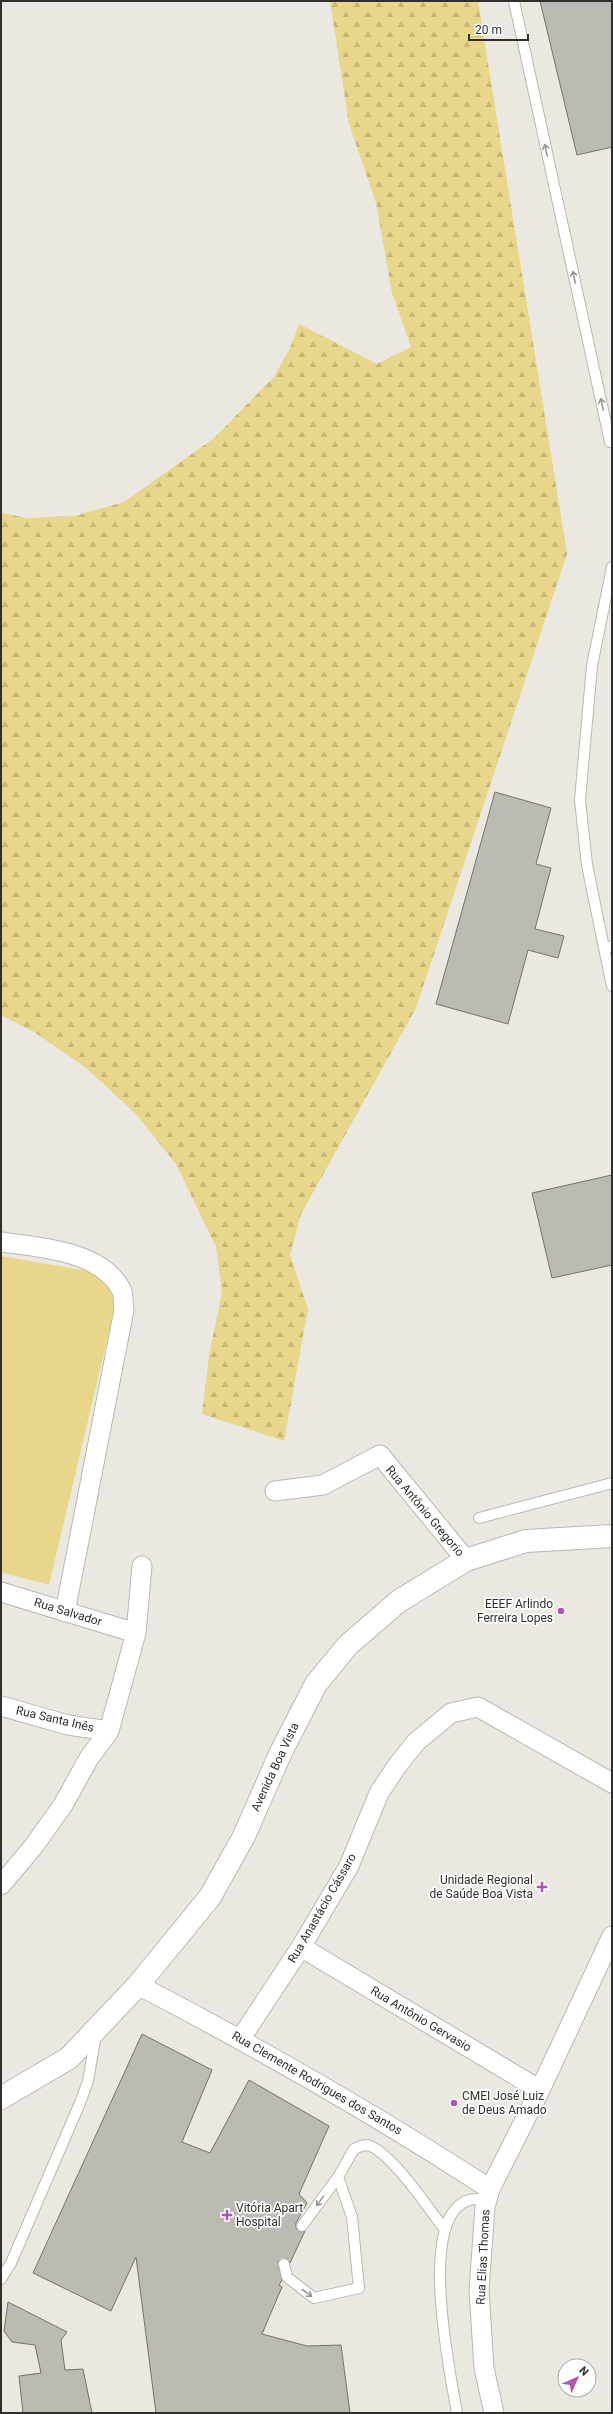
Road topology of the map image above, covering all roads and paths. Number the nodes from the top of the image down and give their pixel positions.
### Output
1 (514, 1) edge
2 (612, 445) edge
3 (612, 567) edge
4 (608, 947) edge
5 (612, 986) edge
6 (1, 1242) edge
7 (612, 1483) edge
8 (275, 1491) dead end
9 (480, 1518) dead end
10 (612, 1536) edge
11 (466, 1560) junction
12 (142, 1566) dead end
13 (1, 1592) edge
14 (65, 1612) junction
15 (136, 1633) junction
16 (1, 1706) edge
17 (109, 1731) junction
18 (612, 1783) edge
19 (1, 1885) edge
20 (612, 1936) edge
21 (301, 1947) junction
22 (138, 1985) junction
23 (98, 2027) junction
24 (241, 2038) junction
25 (540, 2090) junction
26 (1, 2098) edge
27 (338, 2177) junction
28 (489, 2194) junction
29 (302, 2226) dead end
30 (445, 2230) junction
31 (284, 2264) dead end
32 (1, 2279) edge
33 (446, 2348) junction
34 (446, 2389) dead end
35 (457, 2413) edge
36 (494, 2413) edge

2 -> 1 lane
3 - 4 lane
4 - 5 lane
6 - 14 street
7 - 9 lane
8 - 11 street, Rua Antônio Gregorio
10 - 11 street, Avenida Boa Vista
11 - 22 street, Avenida Boa Vista
12 - 15 street
13 - 14 street, Rua Salvador
14 - 15 street, Rua Salvador
15 - 17 street
16 - 17 street, Rua Santa Inês
17 - 19 street
18 - 21 street, Rua Anastácio Cássaro
20 - 25 street, Rua Elias Thomas
21 - 24 street, Rua Anastácio Cássaro
21 - 25 street, Rua Antônio Gervasio
22 - 23 street, Avenida Boa Vista
22 - 24 street, Rua Clemente Rodrigues dos Santos
23 - 26 street, Avenida Boa Vista
23 - 32 lane
24 - 28 street, Rua Clemente Rodrigues dos Santos
25 - 28 street, Rua Elias Thomas
27 -> 29 lane
27 - 30 lane
31 -> 27 lane
28 - 30 lane
28 - 36 street, Rua Elias Thomas
30 - 33 lane
33 - 34 lane
33 - 35 lane

